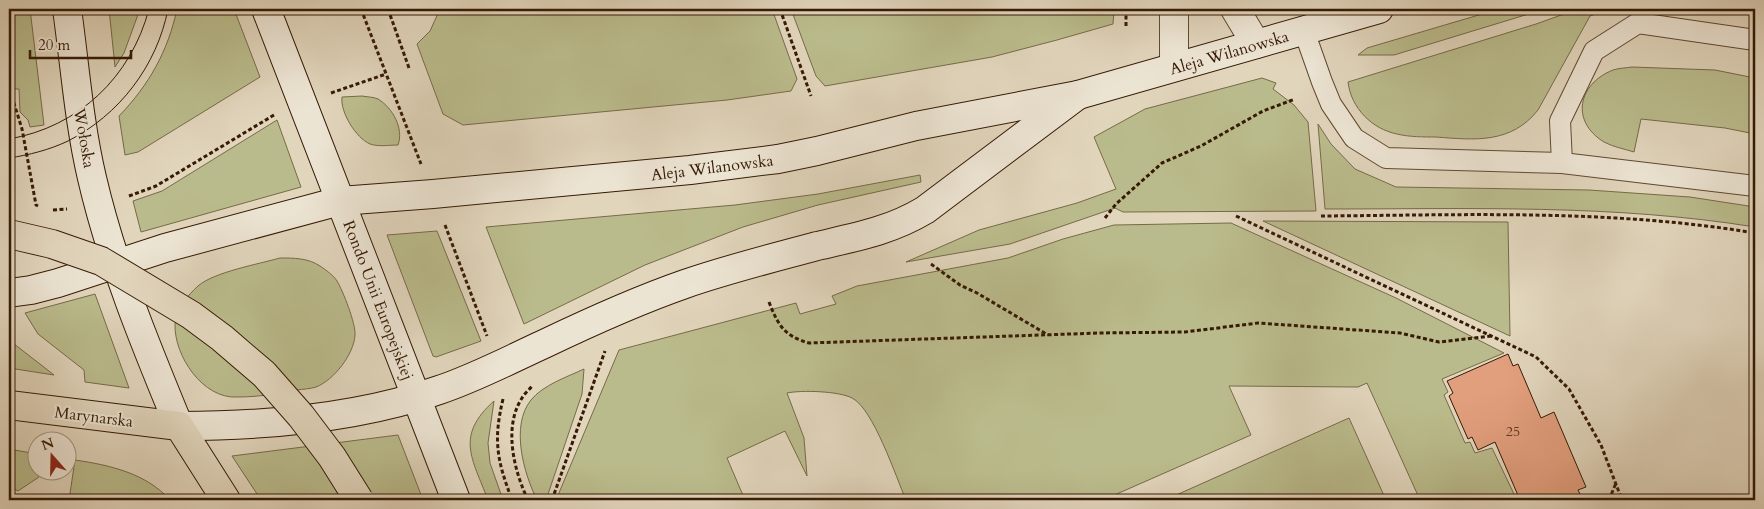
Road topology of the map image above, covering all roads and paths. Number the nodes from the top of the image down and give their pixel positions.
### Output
1 (67, 9) edge
2 (266, 9) edge
3 (361, 9) edge
4 (388, 9) edge
5 (780, 9) edge
6 (1126, 9) edge
7 (1174, 9) edge
8 (1235, 9) edge
9 (1379, 9) edge
10 (1126, 26) dead end
11 (9, 29) edge
12 (1304, 31) junction
13 (1755, 40) edge
14 (1256, 44) junction
15 (1174, 67) junction
16 (410, 68) dead end
17 (386, 74) junction
18 (327, 94) dead end
19 (1078, 95) junction
20 (811, 96) dead end
21 (1295, 99) dead end
22 (11, 100) edge
23 (276, 114) dead end
24 (419, 160) dead end
25 (1562, 163) junction
26 (1755, 186) edge
27 (129, 196) dead end
28 (340, 201) junction
29 (41, 208) dead end
30 (46, 210) dead end
31 (62, 210) dead end
32 (1236, 216) dead end
33 (1321, 216) dead end
34 (1105, 218) dead end
35 (446, 227) dead end
36 (1755, 233) edge
37 (9, 234) edge
38 (117, 264) junction
39 (931, 264) dead end
40 (9, 293) edge
41 (769, 302) dead end
42 (1048, 335) junction
43 (1491, 336) junction
44 (488, 342) dead end
45 (605, 351) dead end
46 (529, 378) dead end
47 (416, 397) junction
48 (504, 399) dead end
49 (9, 405) edge
50 (179, 426) junction
51 (1616, 482) junction
52 (226, 500) edge
53 (359, 500) edge
54 (456, 500) edge
55 (512, 500) edge
56 (528, 500) edge
57 (552, 500) edge
58 (1610, 500) edge
59 (1622, 500) edge

1 - 38 main road, Wołoska
2 - 28 main road
3 - 17 path
4 - 16 path
5 - 20 path
6 - 10 path
7 - 15 main road
8 - 14 main road
9 - 12 main road, Aleja Wilanowska
11 - 22 path
12 - 14 main road, Aleja Wilanowska
12 - 25 lane
13 - 25 lane
14 - 15 main road, Aleja Wilanowska
15 - 19 main road, Aleja Wilanowska
17 - 18 path
17 - 24 path
19 - 28 main road, Aleja Wilanowska
19 - 47 main road, Aleja Wilanowska
21 - 34 path
22 - 29 path
23 - 27 path
25 - 26 lane
28 - 38 main road, Rondo Unii Europejskiej
28 - 47 main road, Rondo Unii Europejskiej
30 - 31 path
32 - 43 path
33 - 36 path
35 - 44 path
37 - 53 main road, bridge
38 - 40 main road
38 - 50 main road
39 - 42 path
41 - 42 path
42 - 43 path
43 - 51 path
45 - 57 path
46 - 56 path
47 - 50 main road, Rondo Unii Europejskiej
47 - 54 main road
48 - 55 path
49 - 50 main road, Marynarska
50 - 52 main road
51 - 58 path
51 - 59 path

